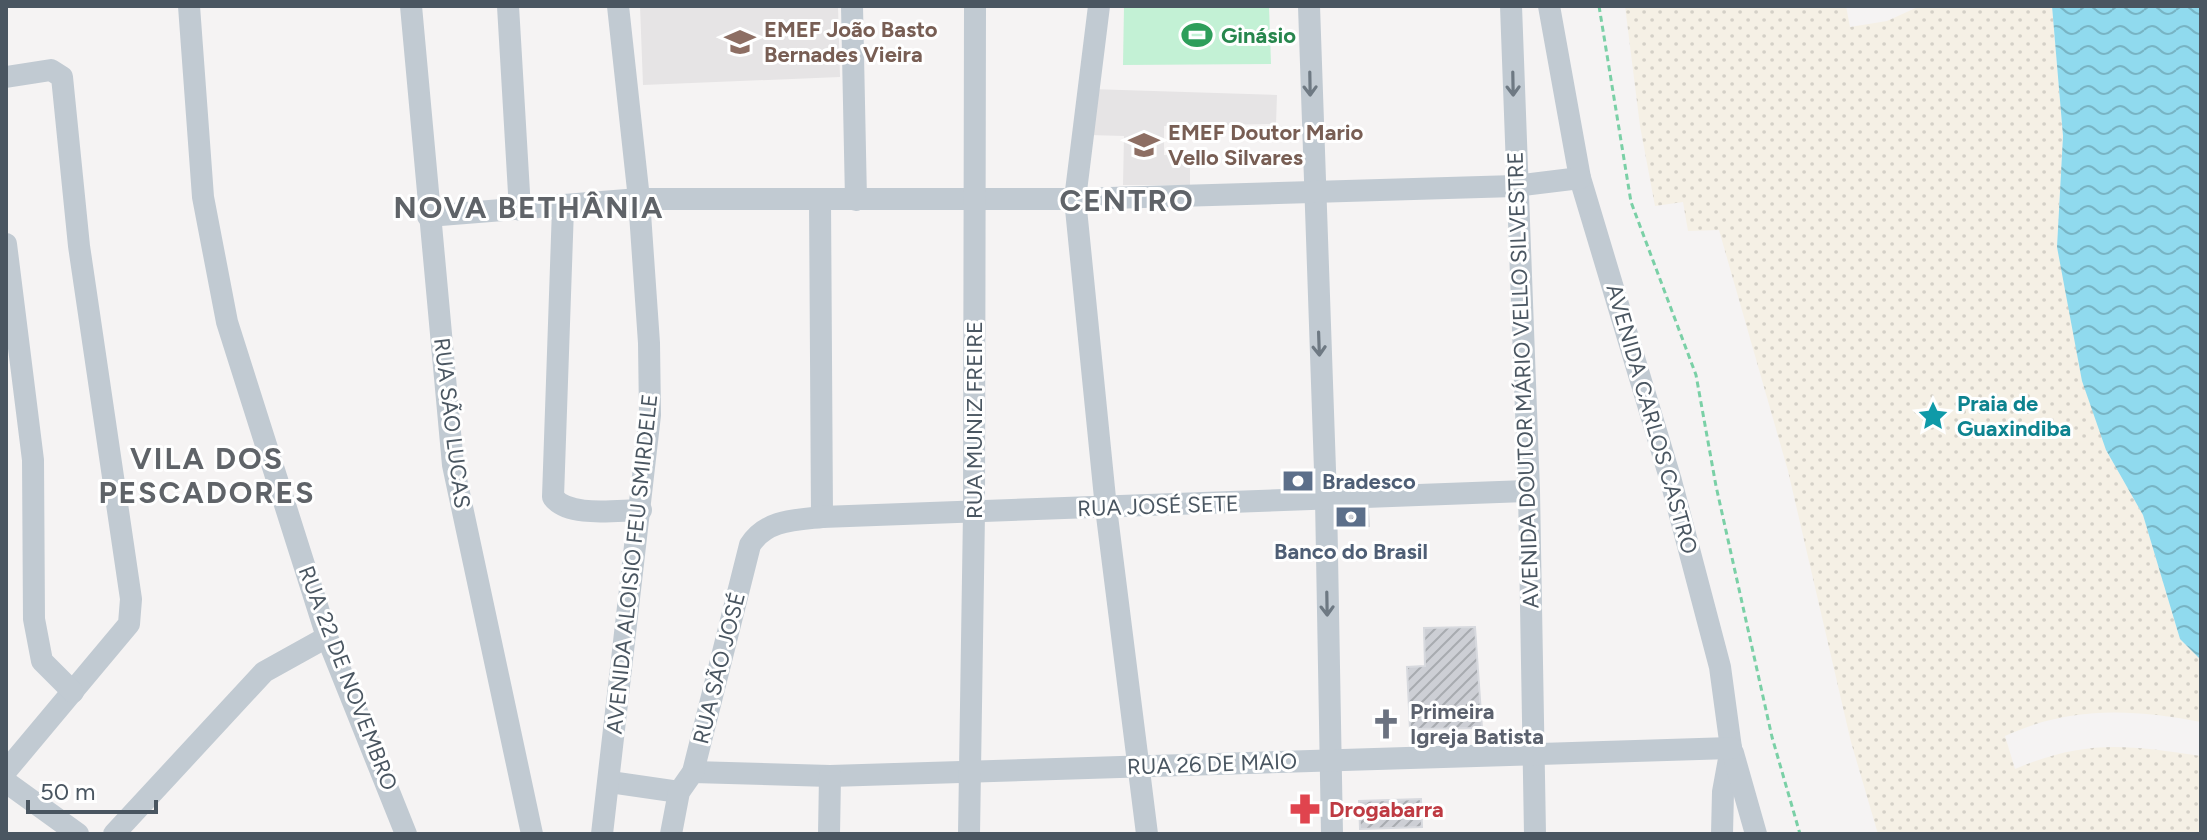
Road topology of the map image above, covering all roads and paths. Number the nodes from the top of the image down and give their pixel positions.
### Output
1 (189, 6) edge
2 (411, 6) edge
3 (508, 6) edge
4 (618, 6) edge
5 (852, 6) edge
6 (975, 6) edge
7 (1099, 6) edge
8 (1309, 6) edge
9 (1511, 6) edge
10 (1549, 6) edge
11 (1599, 6) edge
12 (6, 77) edge
13 (1580, 178) junction
14 (1515, 186) junction
15 (1313, 192) junction
16 (639, 199) junction
17 (1075, 199) junction
18 (820, 200) junction
19 (856, 200) junction
20 (974, 200) junction
21 (563, 208) junction
22 (520, 210) junction
23 (428, 216) junction
24 (6, 244) edge
25 (1529, 491) junction
26 (1326, 499) junction
27 (1106, 508) junction
28 (641, 510) junction
29 (974, 513) junction
30 (822, 517) junction
31 (788, 521) joint
32 (327, 637) junction
33 (73, 692) junction
34 (1731, 748) junction
35 (1534, 754) junction
36 (1329, 761) junction
37 (1139, 766) junction
38 (6, 771) edge
39 (969, 771) junction
40 (693, 772) junction
41 (830, 776) junction
42 (6, 782) edge
43 (610, 782) junction
44 (679, 792) junction
45 (78, 834) edge
46 (114, 834) edge
47 (406, 834) edge
48 (532, 834) edge
49 (602, 834) edge
50 (671, 834) edge
51 (829, 834) edge
52 (969, 834) edge
53 (1147, 834) edge
54 (1332, 834) edge
55 (1535, 834) edge
56 (1722, 834) edge
57 (1756, 834) edge
58 (1800, 834) edge

1 - 32 street, RUA 22 DE NOVEMBRO
2 - 23 street, RUA SÃO LUCAS
3 - 22 street
4 - 16 street, AVENIDA ALOISIO FEU SMIRDELE
5 - 19 street
6 - 20 street, RUA MUNIZ FREIRE
7 - 17 street
8 -> 15 street
9 -> 14 street, AVENIDA DOUTOR MÁRIO VELLO SILVESTRE
10 - 13 street, AVENIDA CARLOS CASTRO
11 - 58 path
12 - 33 street
13 - 14 street
13 - 34 street, AVENIDA CARLOS CASTRO
14 - 15 street
14 - 25 street, AVENIDA DOUTOR MÁRIO VELLO SILVESTRE
15 - 17 street
15 -> 26 street
16 - 18 street
16 - 21 street
16 - 28 street, AVENIDA ALOISIO FEU SMIRDELE
17 - 20 street
17 - 27 street
18 - 19 street
18 - 30 street
19 - 20 street
20 - 29 street, RUA MUNIZ FREIRE
21 - 22 street
21 - 28 street
22 - 23 street
23 - 48 street, RUA SÃO LUCAS
24 - 33 street
25 - 26 street, RUA JOSÉ SETE
25 - 35 street, AVENIDA DOUTOR MÁRIO VELLO SILVESTRE
26 - 27 street, RUA JOSÉ SETE
26 -> 36 street
27 - 29 street, RUA JOSÉ SETE
27 - 37 street
28 - 43 street, AVENIDA ALOISIO FEU SMIRDELE
29 - 30 street, RUA JOSÉ SETE
29 - 39 street, RUA MUNIZ FREIRE
30 - 31 street, RUA JOSÉ SETE
31 - 40 street, RUA SÃO JOSÉ
32 - 46 street
32 - 47 street, RUA 22 DE NOVEMBRO
33 - 38 street
34 - 35 street, RUA 26 DE MAIO
34 - 56 street, AVENIDA CARLOS CASTRO
34 - 57 street
35 - 36 street, RUA 26 DE MAIO
35 - 55 street, AVENIDA DOUTOR MÁRIO VELLO SILVESTRE
36 - 37 street, RUA 26 DE MAIO
36 - 54 street
37 - 39 street, RUA 26 DE MAIO
37 - 53 street
39 - 41 street, RUA 26 DE MAIO
39 - 52 street, RUA MUNIZ FREIRE
40 - 41 street, RUA 26 DE MAIO
40 - 44 street, RUA SÃO JOSÉ
41 - 51 street
42 - 45 street
43 - 44 street
43 - 49 street, AVENIDA ALOISIO FEU SMIRDELE
44 - 50 street, RUA SÃO JOSÉ

